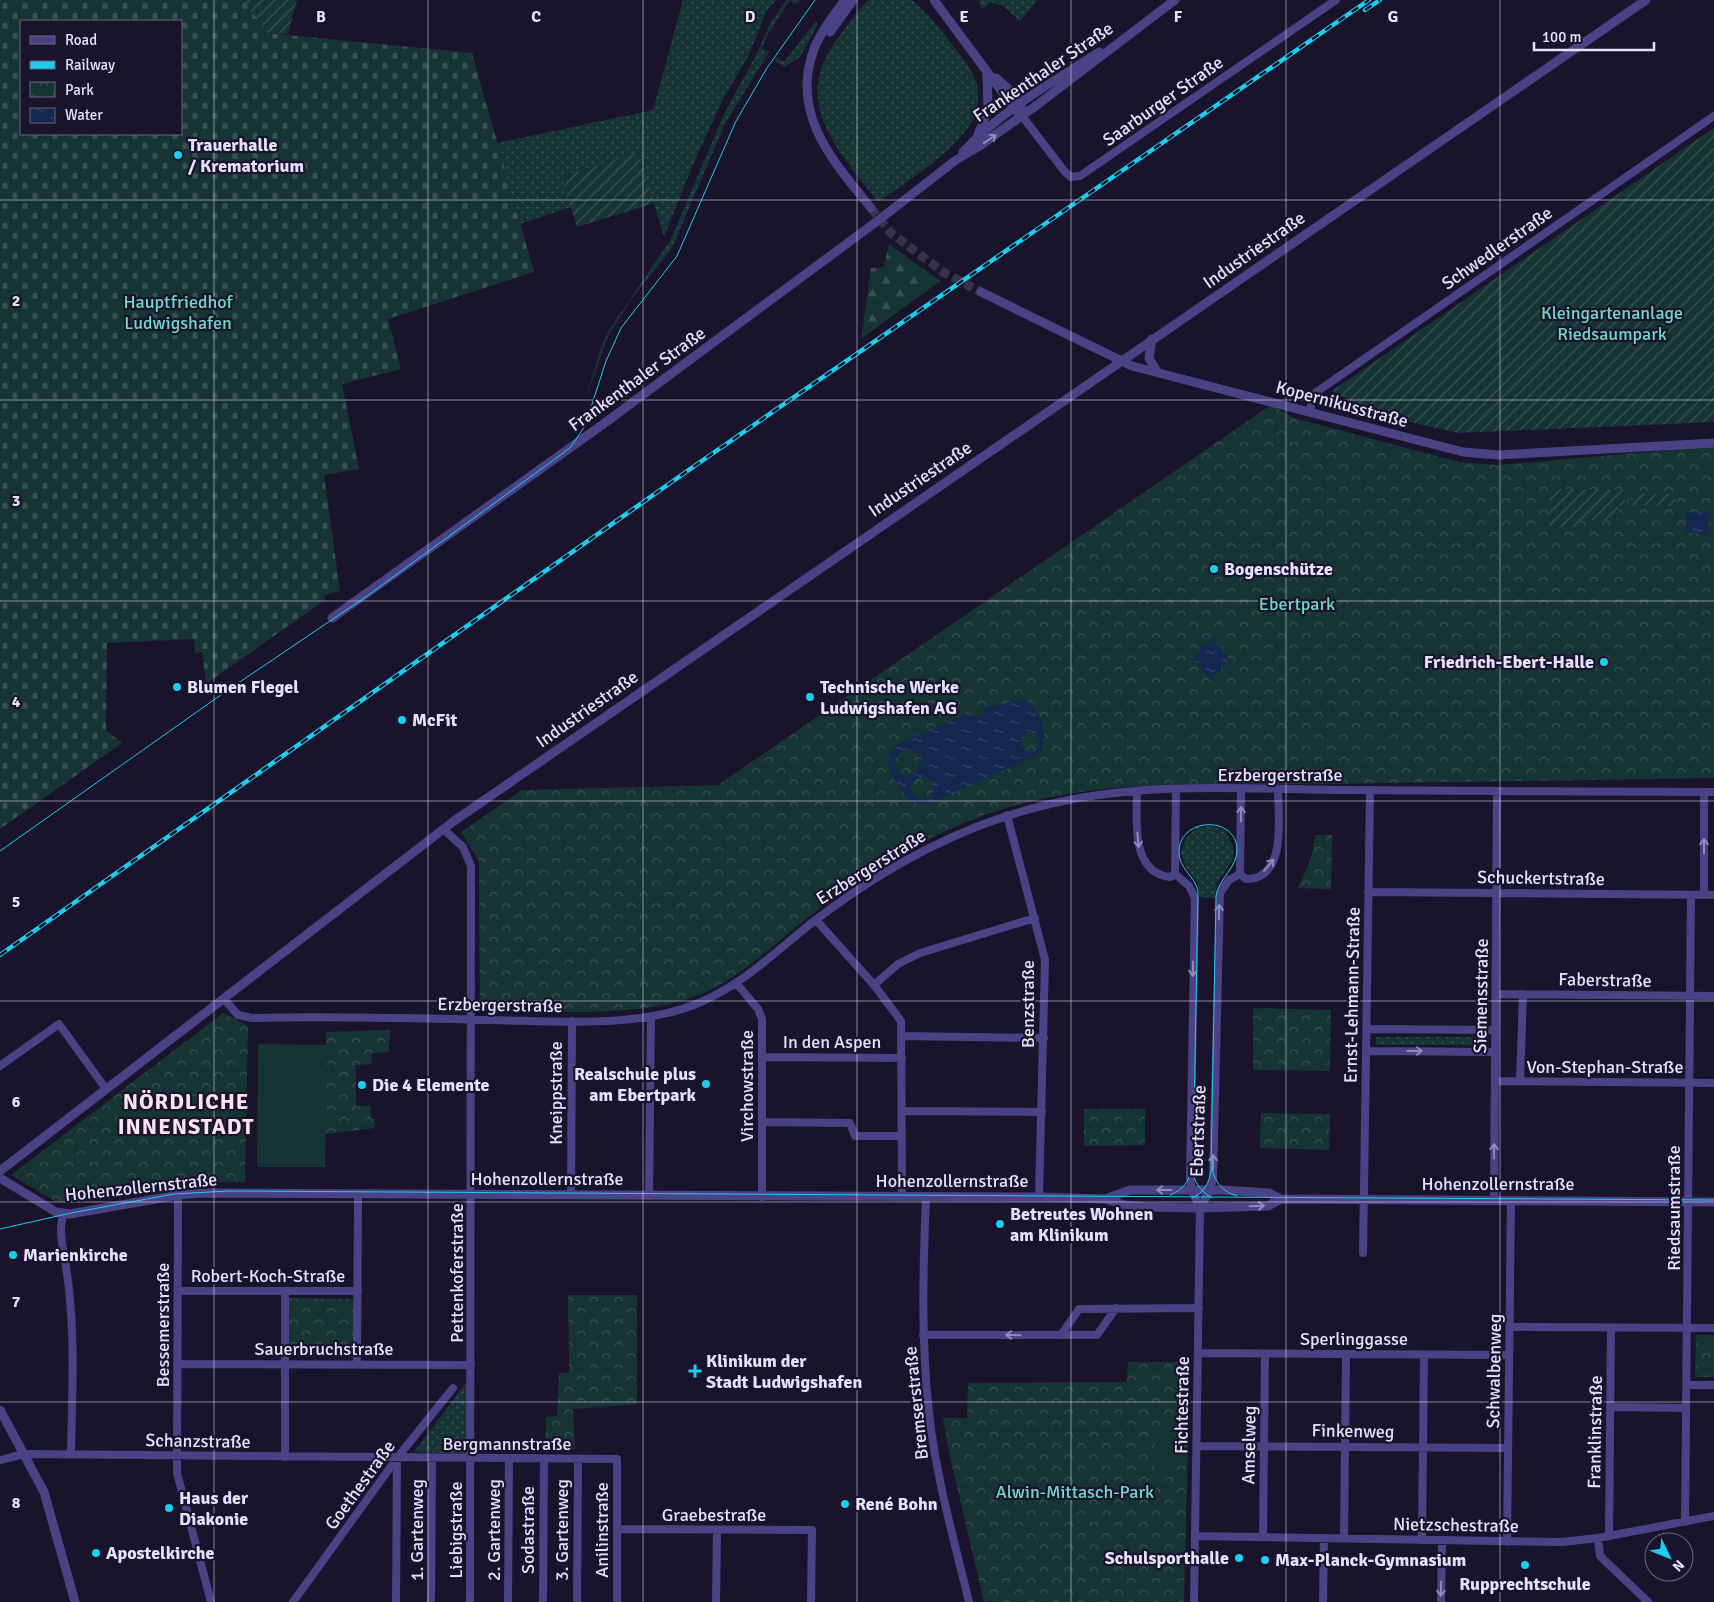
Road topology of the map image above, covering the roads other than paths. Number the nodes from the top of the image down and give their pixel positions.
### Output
1 (845, 0) edge
2 (853, 0) edge
3 (927, 0) edge
4 (934, 0) edge
5 (1175, 0) edge
6 (1336, 0) edge
7 (1646, 0) edge
8 (942, 12) junction
9 (1129, 34) junction
10 (811, 59) junction
11 (987, 70) junction
12 (1017, 107) junction
13 (1022, 116) junction
14 (1714, 116) edge
15 (978, 136) junction
16 (956, 160) junction
17 (871, 208) tunnel mouth
18 (981, 292) tunnel mouth
19 (1152, 339) junction
20 (1120, 361) junction
21 (1158, 372) junction
22 (1309, 412) junction
23 (1714, 443) edge
24 (332, 618) dead end
25 (1241, 789) junction
26 (1278, 789) junction
27 (1176, 790) junction
28 (1370, 790) junction
29 (1497, 791) junction
30 (1137, 792) junction
31 (1704, 792) junction
32 (1714, 792) edge
33 (1007, 815) junction
34 (444, 829) junction
35 (1175, 874) junction
36 (1240, 874) junction
37 (1368, 892) junction
38 (1497, 893) junction
39 (1691, 895) junction
40 (1704, 895) junction
41 (1714, 895) edge
42 (1035, 918) junction
43 (816, 920) junction
44 (737, 984) junction
45 (874, 985) junction
46 (1496, 994) junction
47 (1522, 994) junction
48 (1690, 996) junction
49 (1714, 996) edge
50 (224, 999) junction
51 (651, 1016) junction
52 (471, 1019) junction
53 (572, 1021) junction
54 (1367, 1029) junction
55 (1496, 1030) junction
56 (902, 1036) junction
57 (1044, 1038) junction
58 (1366, 1051) junction
59 (1495, 1052) junction
60 (762, 1056) junction
61 (902, 1058) junction
62 (0, 1066) edge
63 (1495, 1081) junction
64 (1520, 1081) junction
65 (1689, 1082) junction
66 (1714, 1083) edge
67 (106, 1089) junction
68 (902, 1111) junction
69 (1042, 1112) junction
70 (762, 1122) junction
71 (902, 1136) junction
72 (0, 1171) edge
73 (0, 1178) edge
74 (1192, 1190) junction
75 (1210, 1190) junction
76 (358, 1194) junction
77 (472, 1194) junction
78 (178, 1195) junction
79 (570, 1195) junction
80 (649, 1196) junction
81 (762, 1197) junction
82 (902, 1197) junction
83 (926, 1197) junction
84 (1039, 1197) junction
85 (1105, 1198) junction
86 (1281, 1199) junction
87 (1364, 1199) junction
88 (1494, 1200) junction
89 (1511, 1200) junction
90 (1689, 1202) junction
91 (1714, 1202) edge
92 (1200, 1208) junction
93 (64, 1214) junction
94 (1363, 1253) dead end
95 (178, 1291) junction
96 (285, 1291) junction
97 (358, 1292) junction
98 (1116, 1308) junction
99 (1199, 1308) junction
100 (1510, 1327) junction
101 (1611, 1328) junction
102 (1687, 1328) junction
103 (1714, 1328) edge
104 (923, 1335) junction
105 (1061, 1335) junction
106 (1198, 1353) junction
107 (1265, 1354) junction
108 (1346, 1354) junction
109 (1424, 1355) junction
110 (1509, 1356) junction
111 (178, 1364) junction
112 (284, 1364) junction
113 (357, 1364) junction
114 (471, 1365) junction
115 (1687, 1385) junction
116 (1714, 1385) edge
117 (454, 1388) dead end
118 (1610, 1407) junction
119 (1686, 1408) junction
120 (0, 1410) edge
121 (1264, 1445) junction
122 (1197, 1446) junction
123 (1345, 1447) junction
124 (1423, 1447) junction
125 (1508, 1448) junction
126 (24, 1454) junction
127 (71, 1455) junction
128 (177, 1455) junction
129 (285, 1457) junction
130 (397, 1458) junction
131 (432, 1458) junction
132 (471, 1458) junction
133 (509, 1459) junction
134 (544, 1459) junction
135 (578, 1459) junction
136 (618, 1459) joint
137 (0, 1460) edge
138 (1714, 1516) edge
139 (1685, 1522) junction
140 (617, 1530) junction
141 (717, 1530) junction
142 (1195, 1536) junction
143 (1609, 1536) junction
144 (1263, 1537) junction
145 (1324, 1538) junction
146 (1344, 1538) junction
147 (1598, 1538) junction
148 (1422, 1540) junction
149 (1442, 1540) junction
150 (1507, 1542) junction
151 (75, 1602) edge
152 (211, 1602) edge
153 (293, 1602) edge
154 (396, 1602) edge
155 (431, 1602) edge
156 (470, 1602) edge
157 (508, 1602) edge
158 (543, 1602) edge
159 (577, 1602) edge
160 (616, 1602) edge
161 (716, 1602) edge
162 (811, 1602) edge
163 (969, 1602) edge
164 (1194, 1602) edge
165 (1323, 1602) edge
166 (1441, 1602) edge
167 (1648, 1602) edge

1 - 10 street
2 - 10 street
3 - 8 street
4 - 8 street
5 - 9 street, Frankenthaler Straße
6 - 13 street, Saarburger Straße
7 - 19 street, Industriestraße
8 - 11 street
9 - 12 street, Frankenthaler Straße
9 - 13 street, Frankenthaler Straße
10 - 17 street
11 - 12 street
11 - 15 street
12 - 13 street
12 - 15 street, Frankenthaler Straße
16 -> 13 street, Frankenthaler Straße
14 - 22 street, Schwedlerstraße
15 - 16 street, Frankenthaler Straße
16 - 24 street, Frankenthaler Straße
18 - 20 street, Kopernikusstraße
19 - 20 street, Industriestraße
19 - 21 street
20 - 21 street, Kopernikusstraße
20 - 34 street, Industriestraße
21 - 22 street, Kopernikusstraße
22 - 23 street, Kopernikusstraße
25 - 26 street, Erzbergerstraße
25 - 27 street, Erzbergerstraße
36 -> 25 street
26 - 28 street, Erzbergerstraße
36 -> 26 street
27 - 30 street, Erzbergerstraße
27 - 35 street
28 - 29 street, Erzbergerstraße
28 - 37 street, Ernst-Lehmann-Straße
29 - 31 street, Erzbergerstraße
29 - 38 street, Siemensstraße
30 - 33 street, Erzbergerstraße
30 -> 35 street
31 - 32 street, Erzbergerstraße
40 -> 31 street
33 - 42 street, Benzstraße
33 - 43 street, Erzbergerstraße
34 - 50 street, Industriestraße
34 - 52 street, Pettenkoferstraße
35 -> 74 street, Ebertstraße
75 -> 36 street, Ebertstraße
37 - 38 street, Schuckertstraße
37 - 54 street, Ernst-Lehmann-Straße
38 - 39 street, Schuckertstraße
38 - 46 street, Siemensstraße
39 - 40 street, Schuckertstraße
39 - 48 street, Riedsaumstraße
40 - 41 street, Schuckertstraße
42 - 45 street
42 - 57 street, Benzstraße
43 - 44 street, Erzbergerstraße
43 - 45 street
44 - 51 street, Erzbergerstraße
44 - 60 street, Virchowstraße
45 - 56 street
46 - 47 street, Faberstraße
46 - 55 street, Siemensstraße
47 - 48 street, Faberstraße
47 - 64 street
48 - 49 street, Faberstraße
48 - 65 street, Riedsaumstraße
50 - 52 street, Erzbergerstraße
50 - 67 street, Industriestraße
51 - 53 street, Erzbergerstraße
51 - 80 street
52 - 53 street, Erzbergerstraße
52 - 77 street, Pettenkoferstraße
53 - 79 street, Kneippstraße
54 - 55 street
54 - 58 street, Ernst-Lehmann-Straße
55 - 59 street, Siemensstraße
56 - 57 street
56 - 61 street
57 - 69 street, Benzstraße
58 -> 59 street
58 - 87 street, Ernst-Lehmann-Straße
59 - 63 street, Siemensstraße
60 - 61 street, In den Aspen
60 - 70 street, Virchowstraße
61 - 68 street
62 - 67 street
63 - 64 street, Von-Stephan-Straße
88 -> 63 street, Siemensstraße
64 - 65 street, Von-Stephan-Straße
65 - 66 street, Von-Stephan-Straße
65 - 90 street, Riedsaumstraße
67 - 72 street, Industriestraße
68 - 69 street
68 - 71 street
69 - 84 street, Benzstraße
70 - 71 street
70 - 81 street, Virchowstraße
71 - 82 street
73 - 93 street, Hohenzollernstraße
74 - 75 street, Hohenzollernstraße
74 -> 85 street, Hohenzollernstraße
74 - 92 street, Ebertstraße
75 - 86 street, Hohenzollernstraße
75 - 92 street, Ebertstraße
76 - 77 street, Hohenzollernstraße
76 - 78 street, Hohenzollernstraße
76 - 97 street
77 - 79 street, Hohenzollernstraße
77 - 114 street, Pettenkoferstraße
78 - 93 street, Hohenzollernstraße
78 - 95 street, Bessemerstraße
79 - 80 street, Hohenzollernstraße
80 - 81 street, Hohenzollernstraße
81 - 82 street, Hohenzollernstraße
82 - 83 street, Hohenzollernstraße
83 - 84 street, Hohenzollernstraße
83 - 104 street, Bremserstraße
84 - 85 street, Hohenzollernstraße
85 - 92 street, Hohenzollernstraße
86 - 87 street, Hohenzollernstraße
92 -> 86 street, Hohenzollernstraße
87 - 88 street, Hohenzollernstraße
87 - 94 street, Ernst-Lehmann-Straße
88 - 89 street, Hohenzollernstraße
89 - 90 street, Hohenzollernstraße
89 - 100 street, Schwalbenweg
90 - 91 street, Hohenzollernstraße
90 - 102 street, Riedsaumstraße
92 - 99 street, Fichtestraße
93 - 127 street
95 - 96 street, Robert-Koch-Straße
95 - 111 street, Bessemerstraße
96 - 97 street, Robert-Koch-Straße
96 - 112 street
97 - 113 street
98 - 99 street
98 - 105 street
98 - 105 street
99 - 106 street, Fichtestraße
100 - 101 street
100 - 110 street, Schwalbenweg
101 - 102 street
101 - 118 street, Franklinstraße
102 - 103 street
102 - 115 street, Riedsaumstraße
105 -> 104 street
104 - 163 street, Bremserstraße
106 - 107 street, Sperlinggasse
106 - 122 street, Fichtestraße
107 - 108 street, Sperlinggasse
107 - 121 street, Amselweg
108 - 109 street, Sperlinggasse
108 - 123 street
109 - 110 street, Sperlinggasse
109 - 124 street
110 - 125 street, Schwalbenweg
111 - 112 street, Sauerbruchstraße
111 - 128 street, Bessemerstraße
112 - 113 street, Sauerbruchstraße
112 - 129 street
113 - 114 street, Sauerbruchstraße
114 - 132 street, Pettenkoferstraße
115 - 116 street
115 - 119 street, Riedsaumstraße
117 - 130 street, Goethestraße
118 - 119 street
118 - 143 street, Franklinstraße
119 - 139 street, Riedsaumstraße
120 - 126 street
121 - 122 street, Finkenweg
121 - 123 street, Finkenweg
121 - 144 street, Amselweg
122 - 142 street, Fichtestraße
123 - 124 street, Finkenweg
123 - 146 street
124 - 125 street, Finkenweg
124 - 148 street
125 - 150 street, Schwalbenweg
126 - 127 street, Schanzstraße
126 - 137 street, Schanzstraße
126 - 151 street
127 - 128 street, Schanzstraße
128 - 129 street, Schanzstraße
128 - 152 street, Bessemerstraße
129 - 130 street, Schanzstraße
130 - 131 street, Bergmannstraße
130 - 153 street, Goethestraße
130 - 154 street
131 - 132 street, Bergmannstraße
131 - 155 street, 1. Gartenweg
132 - 133 street, Bergmannstraße
132 - 156 street, Liebigstraße
133 - 134 street, Bergmannstraße
133 - 157 street, 2. Gartenweg
134 - 135 street, Bergmannstraße
134 - 158 street, Sodastraße
135 - 136 street, Bergmannstraße
135 - 159 street, 3. Gartenweg
136 - 140 street, Anilinstraße
138 - 139 street, Nietzschestraße
139 - 143 street, Nietzschestraße
140 - 141 street, Graebestraße
140 - 160 street, Anilinstraße
141 - 161 street
141 - 162 street, Graebestraße
142 - 144 street, Nietzschestraße
142 - 164 street, Fichtestraße
143 - 147 street, Nietzschestraße
144 - 145 street, Nietzschestraße
145 - 146 street, Nietzschestraße
145 - 165 street
146 - 148 street, Nietzschestraße
147 - 150 street, Nietzschestraße
147 - 167 street
148 - 149 street, Nietzschestraße
149 - 150 street, Nietzschestraße
149 -> 166 street

